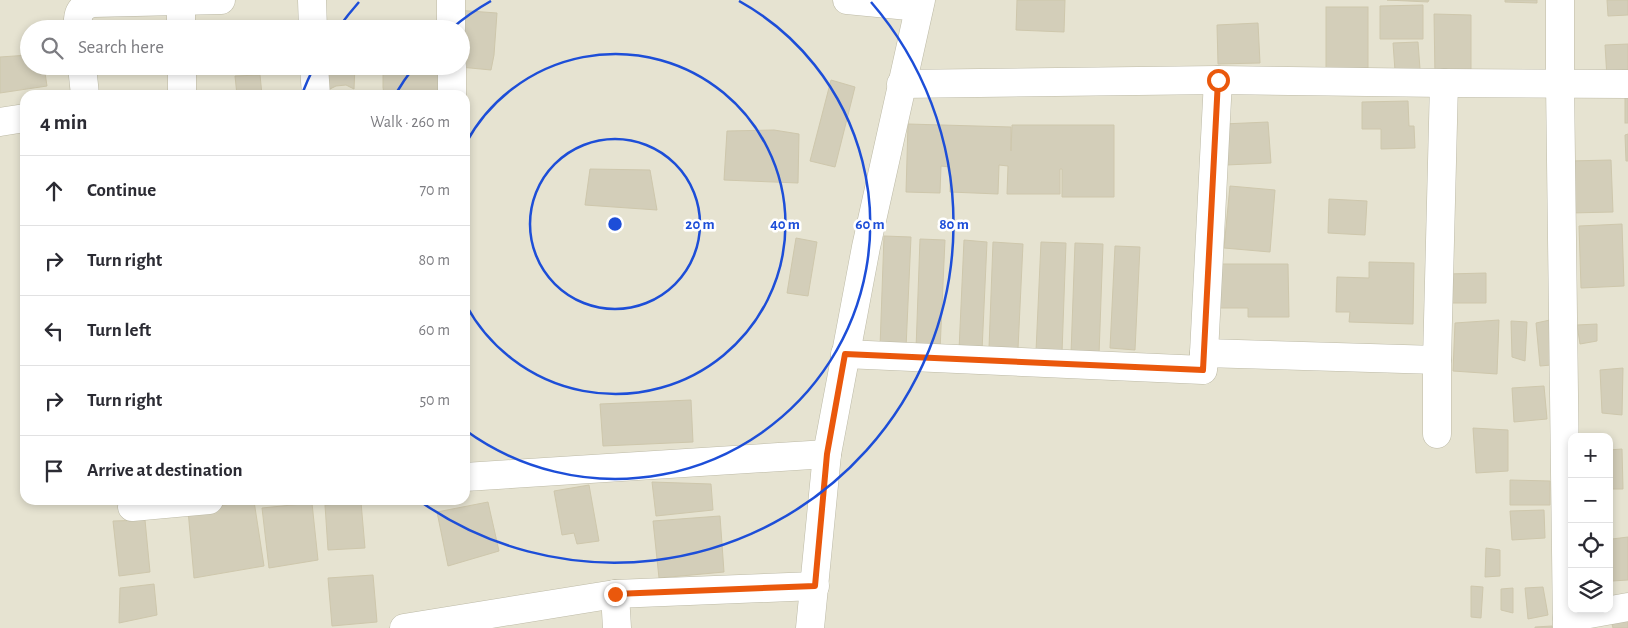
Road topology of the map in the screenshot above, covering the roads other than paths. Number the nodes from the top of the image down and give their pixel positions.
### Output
1 (221, 0) edge
2 (312, 0) edge
3 (451, 0) edge
4 (847, 0) edge
5 (1560, 0) edge
6 (181, 1) junction
7 (920, 3) edge
8 (77, 20) edge
9 (181, 20) edge
10 (313, 20) edge
11 (451, 20) edge
12 (83, 75) edge
13 (182, 75) edge
14 (315, 75) edge
15 (452, 75) edge
16 (1218, 80) junction
17 (1444, 83) junction
18 (1560, 83) junction
19 (902, 84) junction
20 (1628, 84) edge
21 (84, 90) edge
22 (182, 90) edge
23 (316, 90) edge
24 (452, 90) edge
25 (20, 119) edge
26 (0, 122) edge
27 (1204, 353) junction
28 (845, 354) junction
29 (1437, 360) junction
30 (1437, 434) dead end
31 (827, 454) junction
32 (470, 477) edge
33 (154, 505) edge
34 (132, 507) dead end
35 (815, 586) junction
36 (615, 594) junction
37 (1628, 607) edge
38 (1567, 623) edge
39 (404, 628) edge
40 (616, 628) edge
41 (810, 628) edge

1 - 6 street
2 - 10 street
3 - 11 street
4 - 7 street
5 - 18 street
6 - 8 street
6 - 9 street
7 - 19 street
12 - 21 street
13 - 22 street
14 - 23 street
15 - 24 street
16 - 17 street
16 - 19 street
16 - 27 street
17 - 18 street
17 - 29 street
18 - 20 street
18 - 38 street
19 - 28 street
25 - 26 street
27 - 28 street
27 - 29 street
28 - 31 street
29 - 30 street
31 - 32 street
31 - 35 street
33 - 34 street
35 - 36 street
35 - 41 street
36 - 39 street
36 - 40 street
37 - 38 street

